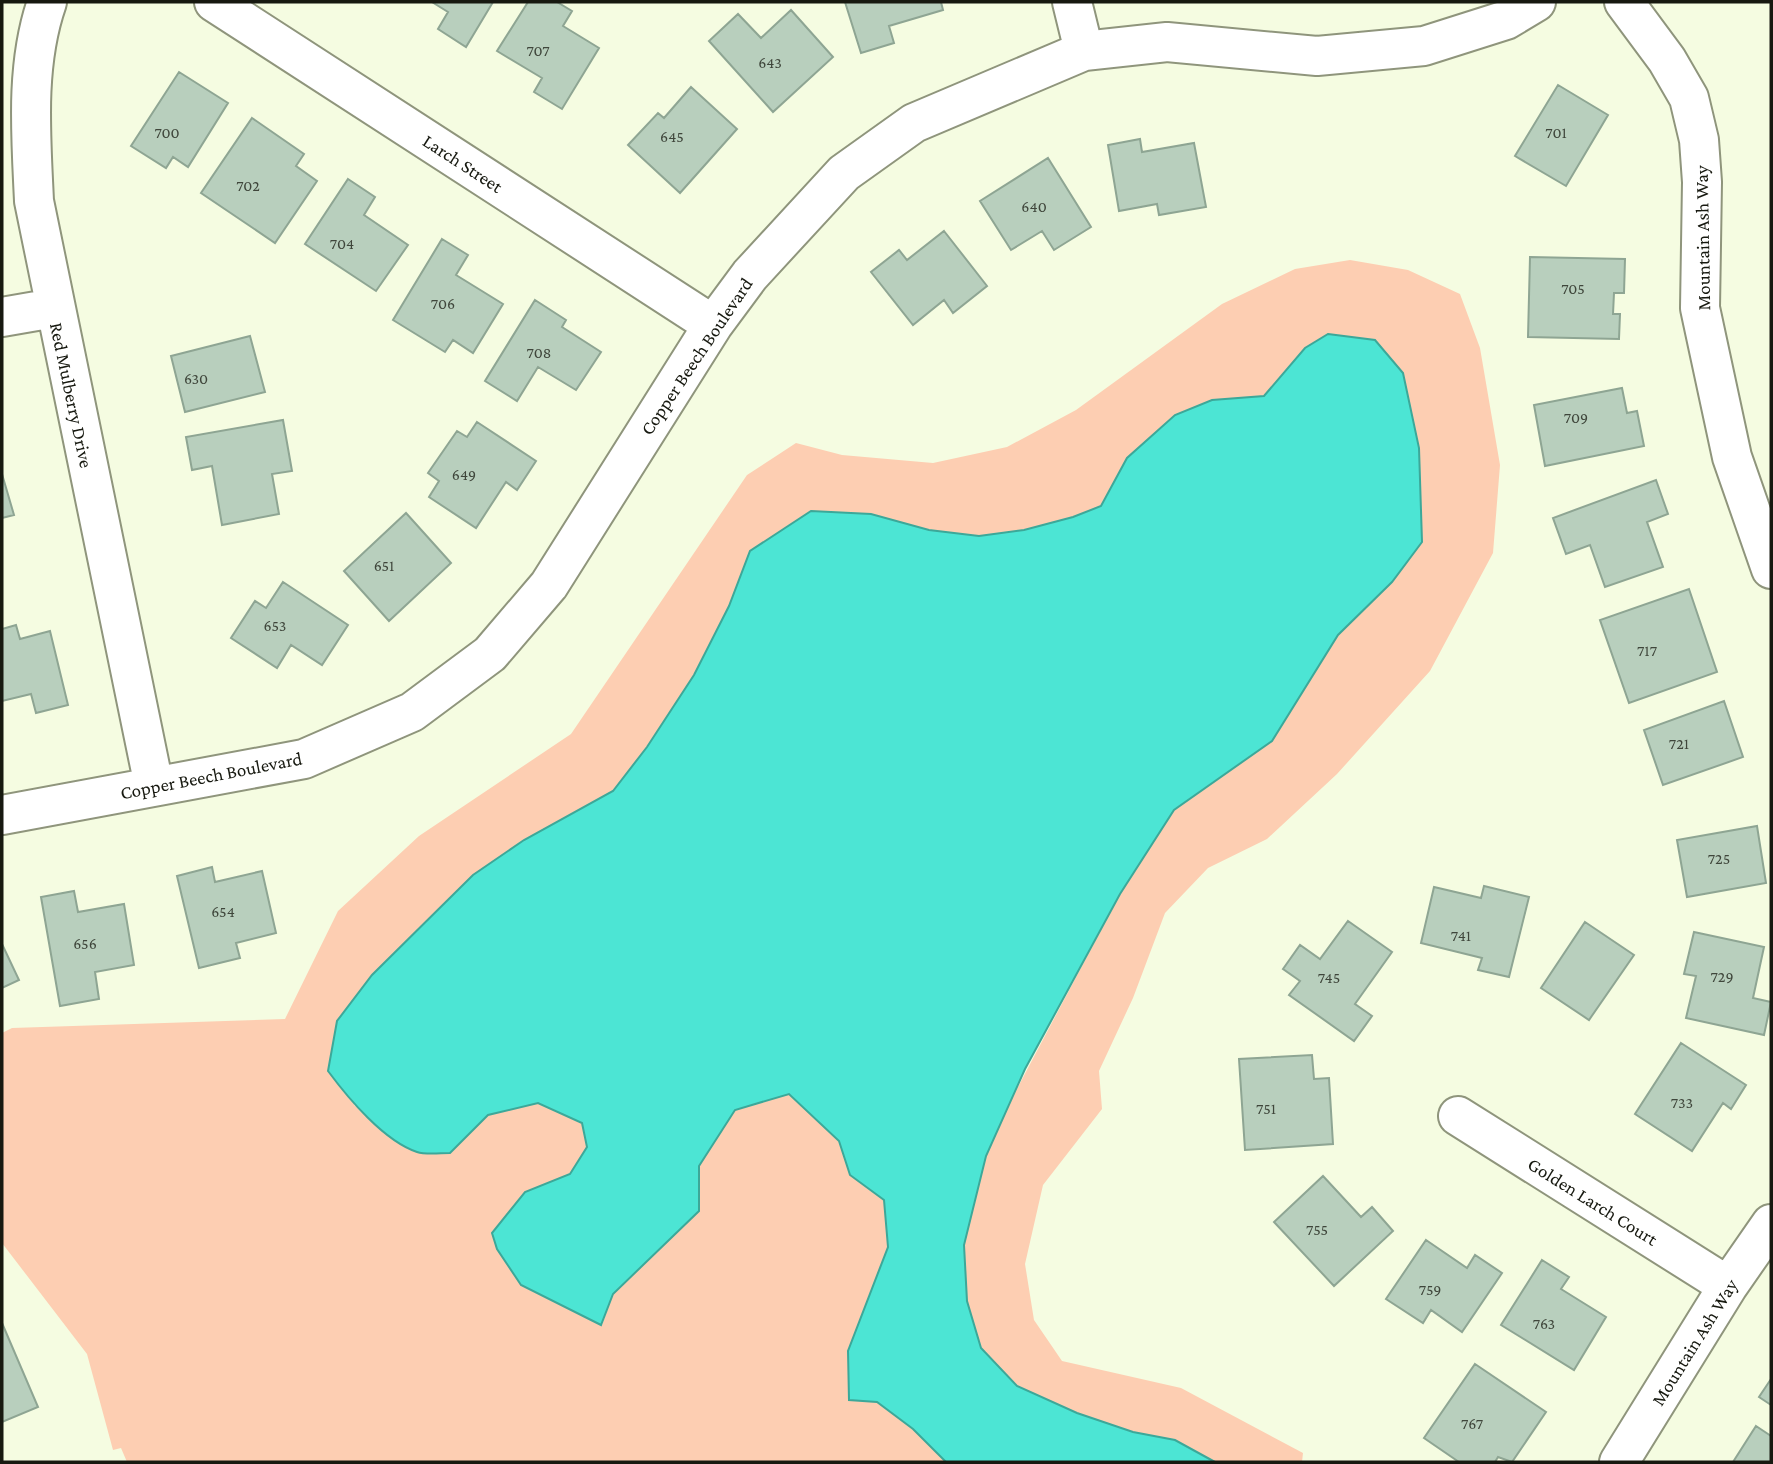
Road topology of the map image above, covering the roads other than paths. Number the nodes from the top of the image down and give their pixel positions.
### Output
1 (47, 2) edge
2 (214, 2) edge
3 (1072, 2) edge
4 (1536, 2) edge
5 (1625, 2) edge
6 (1084, 51) junction
7 (54, 308) junction
8 (2, 317) edge
9 (713, 325) junction
10 (1771, 569) edge
11 (154, 786) junction
12 (2, 815) edge
13 (1458, 1116) dead end
14 (1771, 1224) edge
15 (1728, 1286) junction
16 (1619, 1462) edge

1 - 7 street, Red Mulberry Drive
2 - 9 street, Larch Street
3 - 6 street
4 - 6 street, Copper Beech Boulevard
5 - 10 street, Mountain Ash Way
6 - 9 street, Copper Beech Boulevard
7 - 8 street
7 - 11 street, Red Mulberry Drive
9 - 11 street, Copper Beech Boulevard
11 - 12 street, Copper Beech Boulevard
13 - 15 street, Golden Larch Court
14 - 15 street, Mountain Ash Way
15 - 16 street, Mountain Ash Way

